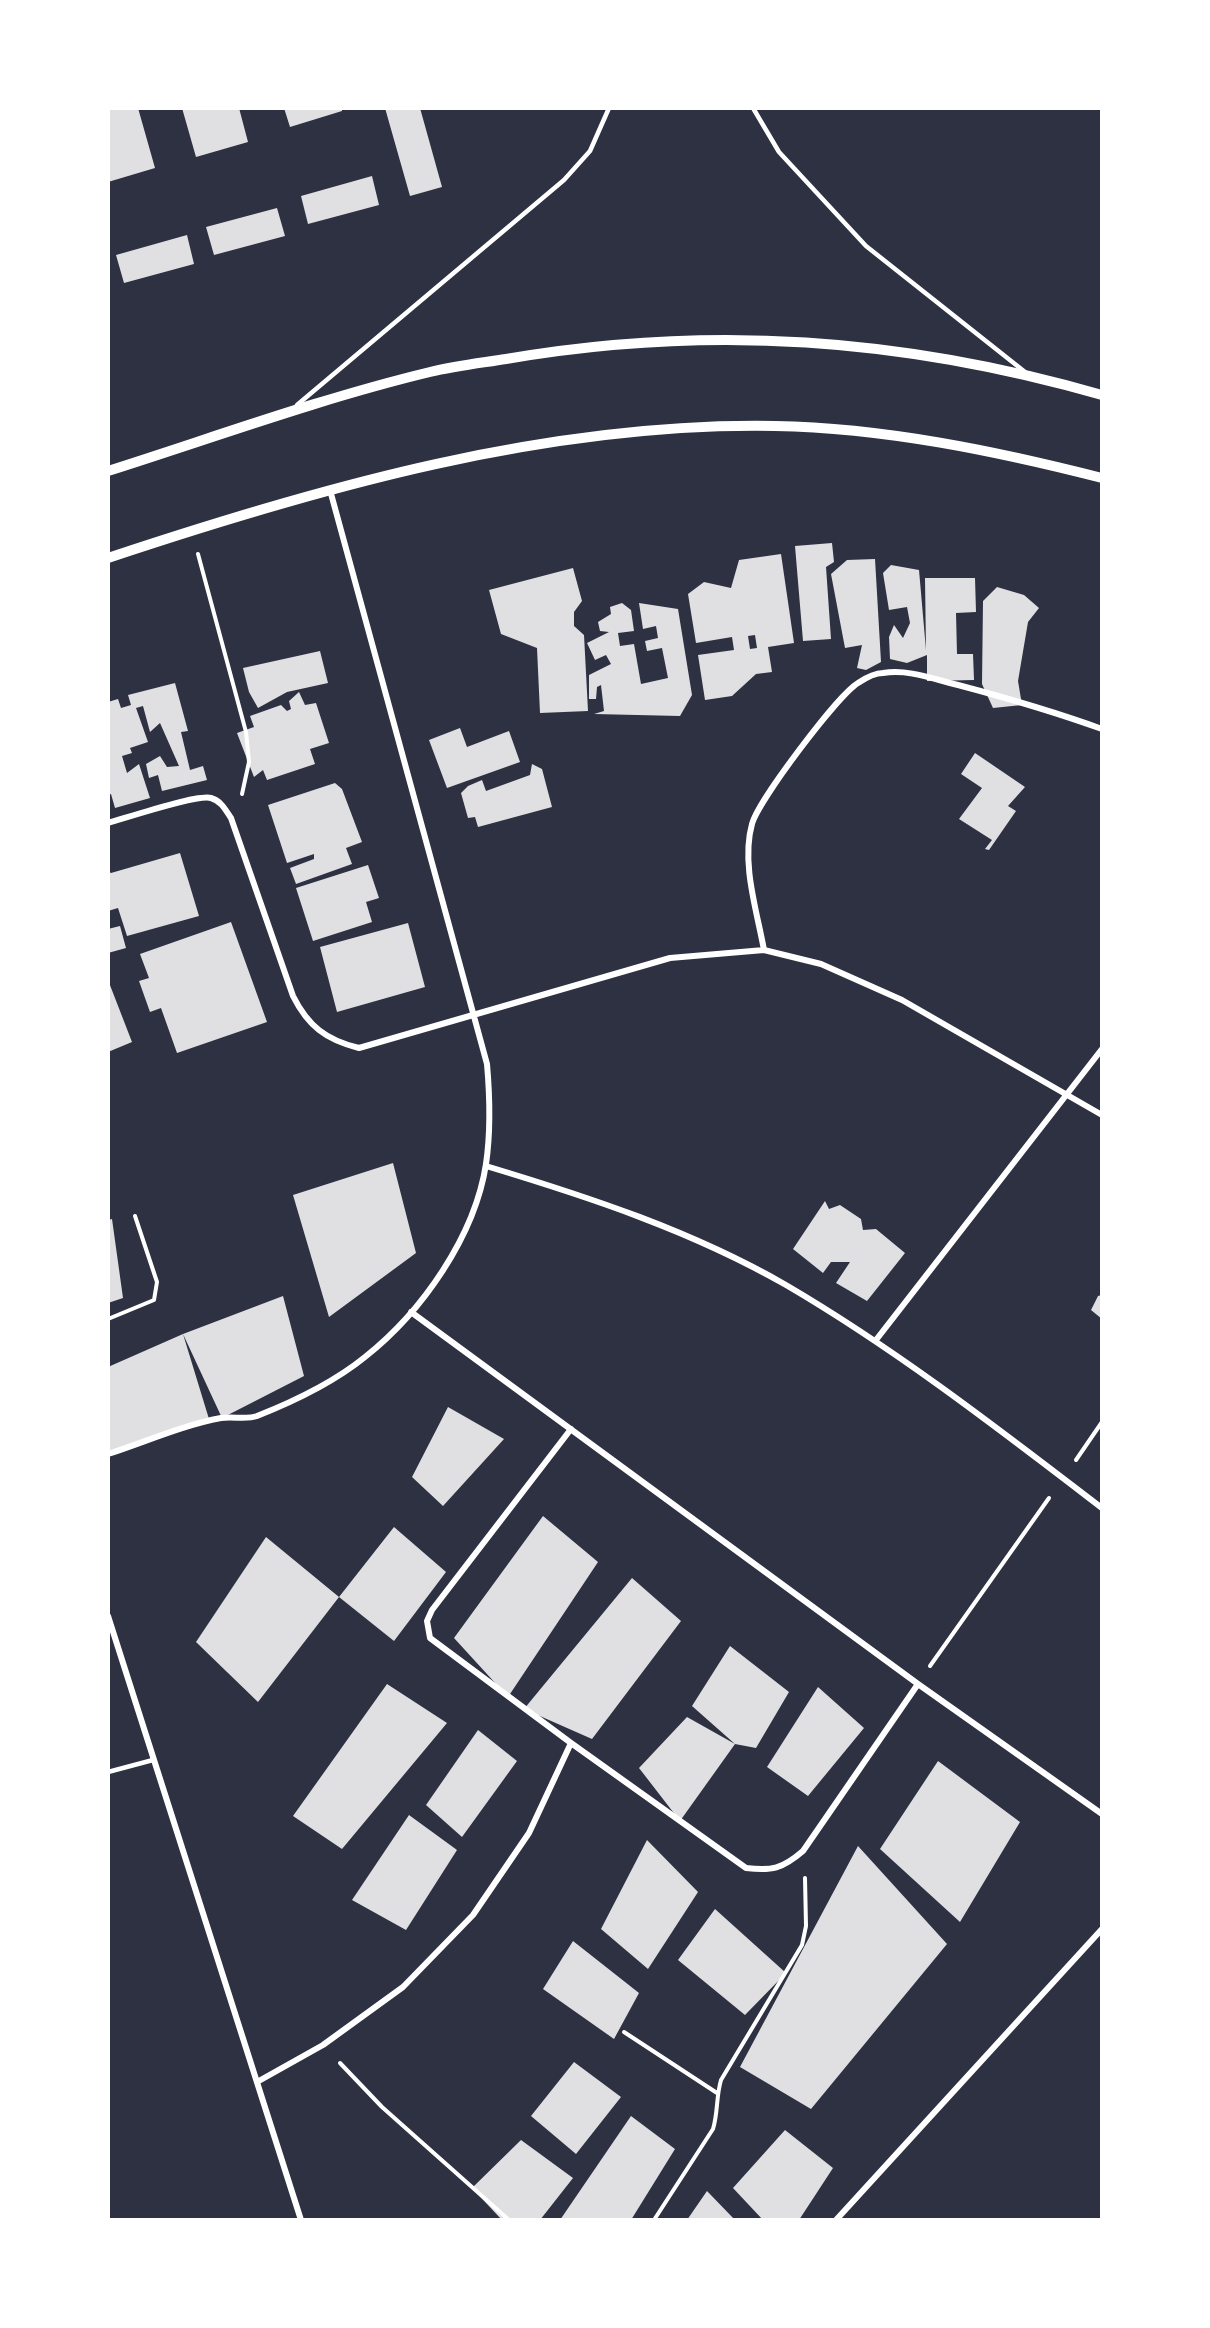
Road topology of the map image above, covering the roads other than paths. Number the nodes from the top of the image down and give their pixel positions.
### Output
1 (609, 108) edge
2 (753, 108) edge
3 (1027, 374) junction
4 (1102, 395) edge
5 (287, 414) junction
6 (108, 471) edge
7 (1102, 478) edge
8 (330, 490) junction
9 (108, 558) edge
10 (1102, 729) edge
11 (108, 823) edge
12 (764, 950) junction
13 (475, 1015) junction
14 (1102, 1049) edge
15 (1067, 1094) junction
16 (1102, 1114) edge
17 (486, 1166) junction
18 (411, 1312) junction
19 (876, 1340) junction
20 (571, 1429) junction
21 (108, 1454) edge
22 (1102, 1508) edge
23 (108, 1616) edge
24 (918, 1684) junction
25 (571, 1743) junction
26 (153, 1760) junction
27 (108, 1772) edge
28 (1102, 1814) edge
29 (1102, 1929) edge
30 (257, 2082) junction
31 (301, 2220) edge
32 (836, 2220) edge

1 - 5 lane
2 - 3 lane
3 - 4 street
3 - 5 street
5 - 6 street
7 - 8 street
8 - 9 street
8 - 13 street
10 - 12 street
11 - 13 street
12 - 13 street
12 - 15 street
13 - 17 street
14 - 15 street
15 - 16 street
15 - 19 street
17 - 18 street
17 - 19 street
18 - 20 street
18 - 21 street
19 - 22 street
20 - 24 street
20 - 25 street
23 - 26 street
24 - 25 street
24 - 28 street
25 - 30 street
26 - 27 lane
26 - 30 street
29 - 32 street
30 - 31 street

